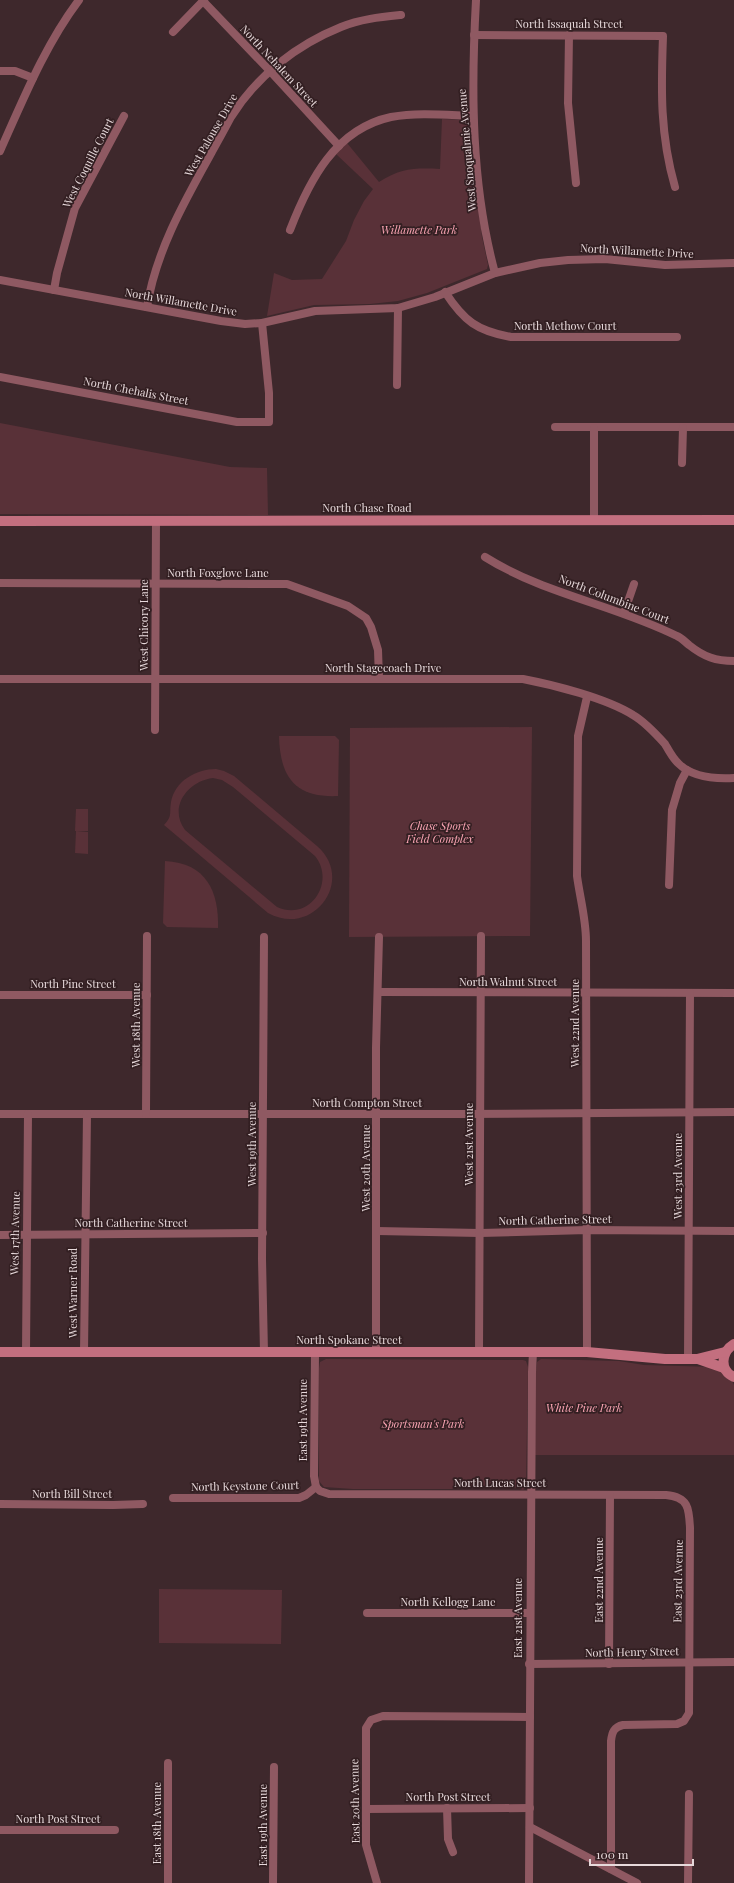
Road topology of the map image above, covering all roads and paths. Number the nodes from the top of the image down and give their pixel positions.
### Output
1 (79, 0) edge
2 (203, 0) edge
3 (476, 0) edge
4 (401, 15) dead end
5 (173, 32) dead end
6 (474, 35) junction
7 (569, 35) junction
8 (0, 71) edge
9 (270, 71) junction
10 (33, 78) junction
11 (124, 116) dead end
12 (473, 116) junction
13 (339, 146) junction
14 (0, 151) edge
15 (576, 183) dead end
16 (675, 187) dead end
17 (290, 230) dead end
18 (734, 263) edge
19 (495, 273) junction
20 (0, 280) edge
21 (54, 290) junction
22 (445, 292) junction
23 (147, 307) junction
24 (398, 308) junction
25 (262, 323) junction
26 (677, 337) dead end
27 (0, 377) edge
28 (397, 385) dead end
29 (555, 428) dead end
30 (594, 428) junction
31 (682, 428) junction
32 (734, 428) edge
33 (682, 463) dead end
34 (734, 520) edge
35 (0, 521) edge
36 (156, 521) junction
37 (594, 521) junction
38 (485, 557) dead end
39 (0, 583) edge
40 (155, 584) junction
41 (634, 584) dead end
42 (624, 613) junction
43 (734, 661) edge
44 (155, 678) junction
45 (0, 679) edge
46 (379, 679) junction
47 (587, 697) junction
48 (155, 730) dead end
49 (687, 770) junction
50 (734, 778) edge
51 (669, 885) dead end
52 (147, 936) dead end
53 (481, 936) dead end
54 (264, 937) dead end
55 (379, 937) dead end
56 (378, 992) junction
57 (481, 993) junction
58 (586, 993) junction
59 (690, 993) junction
60 (734, 993) edge
61 (0, 995) edge
62 (147, 995) junction
63 (690, 1112) junction
64 (734, 1112) edge
65 (0, 1114) edge
66 (28, 1114) junction
67 (87, 1114) junction
68 (146, 1114) junction
69 (377, 1114) junction
70 (480, 1114) junction
71 (586, 1114) junction
72 (263, 1115) junction
73 (587, 1230) junction
74 (689, 1230) junction
75 (734, 1230) edge
76 (377, 1231) junction
77 (263, 1233) junction
78 (480, 1233) junction
79 (85, 1234) junction
80 (0, 1235) edge
81 (27, 1235) junction
82 (734, 1344) edge
83 (0, 1352) edge
84 (26, 1352) junction
85 (84, 1352) junction
86 (264, 1352) junction
87 (314, 1352) junction
88 (376, 1352) junction
89 (479, 1352) junction
90 (533, 1352) junction
91 (587, 1352) junction
92 (725, 1352) junction
93 (692, 1359) junction
94 (731, 1375) edge
95 (316, 1487) junction
96 (531, 1494) junction
97 (610, 1495) junction
98 (173, 1498) dead end
99 (684, 1501) joint
100 (0, 1504) edge
101 (143, 1504) dead end
102 (367, 1613) dead end
103 (529, 1613) junction
104 (734, 1662) edge
105 (688, 1663) junction
106 (529, 1664) junction
107 (609, 1664) junction
108 (530, 1717) junction
109 (168, 1763) dead end
110 (274, 1767) dead end
111 (689, 1794) dead end
112 (447, 1808) junction
113 (530, 1808) junction
114 (366, 1809) junction
115 (530, 1827) junction
116 (0, 1830) edge
117 (115, 1830) dead end
118 (453, 1852) dead end
119 (611, 1869) junction
120 (168, 1883) edge
121 (274, 1883) edge
122 (377, 1883) edge
123 (529, 1883) edge
124 (637, 1883) edge
125 (688, 1883) edge

1 - 10 street
2 - 5 street
2 - 9 street, North Nehalem Street
3 - 6 street, West Snoqualmie Avenue
4 - 9 street, West Palouse Drive
6 - 7 street, North Issaquah Street
6 - 12 street, West Snoqualmie Avenue
7 - 15 street
7 - 16 street, North Issaquah Street
8 - 10 street
9 - 13 street, North Nehalem Street
9 - 23 street, West Palouse Drive
10 - 14 street
11 - 21 street, West Coquille Court
12 - 13 street
12 - 19 street, West Snoqualmie Avenue
13 - 17 street
18 - 19 street, North Willamette Drive
19 - 22 street, North Willamette Drive
20 - 21 street, North Willamette Drive
21 - 23 street, North Willamette Drive
22 - 24 street, North Willamette Drive
22 - 26 street, North Methow Court
23 - 25 street, North Willamette Drive
24 - 25 street, North Willamette Drive
24 - 28 street
25 - 27 street, North Chehalis Street
29 - 30 street
30 - 31 street
30 - 37 street
31 - 32 street
31 - 33 street
34 - 37 main road, North Chase Road
35 - 36 main road, North Chase Road
36 - 37 main road, North Chase Road
36 - 40 street, West Chicory Lane
38 - 42 street, North Columbine Court
39 - 40 street, North Foxglove Lane
40 - 44 street, West Chicory Lane
40 - 46 street, North Foxglove Lane
41 - 42 street
42 - 43 street, North Columbine Court
44 - 45 street, North Stagecoach Drive
44 - 46 street, North Stagecoach Drive
44 - 48 street, West Chicory Lane
46 - 47 street, North Stagecoach Drive
47 - 49 street, North Stagecoach Drive
47 - 58 street, West 22nd Avenue
49 - 50 street, North Stagecoach Drive
49 - 51 street
52 - 62 street, West 18th Avenue
53 - 57 street, West 21st Avenue
54 - 72 street, West 19th Avenue
55 - 56 street, West 20th Avenue
56 - 57 street, North Walnut Street
56 - 69 street, West 20th Avenue
57 - 58 street, North Walnut Street
57 - 70 street, West 21st Avenue
58 - 59 street, North Walnut Street
58 - 71 street, West 22nd Avenue
59 - 60 street, North Walnut Street
59 - 63 street, West 23rd Avenue
61 - 62 street, North Pine Street
62 - 68 street, West 18th Avenue
63 - 64 street, North Compton Street
63 - 71 street, North Compton Street
63 - 74 street, West 23rd Avenue
65 - 66 street, North Compton Street
66 - 67 street, North Compton Street
66 - 81 street, West 17th Avenue
67 - 68 street, North Compton Street
67 - 79 street, West Warner Road
68 - 72 street, North Compton Street
69 - 70 street, North Compton Street
69 - 72 street, North Compton Street
69 - 76 street, West 20th Avenue
70 - 71 street, North Compton Street
70 - 78 street, West 21st Avenue
71 - 73 street, West 22nd Avenue
72 - 77 street, West 19th Avenue
73 - 74 street, North Catherine Street
73 - 78 street, North Catherine Street
73 - 91 street, West 22nd Avenue
74 - 75 street, North Catherine Street
74 - 93 street, West 23rd Avenue
76 - 78 street, North Catherine Street
76 - 88 street, West 20th Avenue
77 - 79 street, North Catherine Street
77 - 86 street, West 19th Avenue
78 - 89 street, West 21st Avenue
79 - 81 street, North Catherine Street
79 - 85 street, West Warner Road
80 - 81 street, North Catherine Street
81 - 84 street, West 17th Avenue
82 - 92 main road
83 - 84 main road, North Spokane Street
84 - 85 main road, North Spokane Street
85 - 86 main road, North Spokane Street
86 - 87 main road, North Spokane Street
87 - 88 main road, North Spokane Street
87 - 95 street, East 19th Avenue
88 - 89 main road, North Spokane Street
89 - 90 main road, North Spokane Street
90 - 91 main road, North Spokane Street
90 - 96 street, East 21st Avenue
91 - 93 main road, North Spokane Street
92 - 93 main road, North Spokane Street
92 - 94 main road
93 - 94 main road, North Spokane Street
95 - 96 street, North Lucas Street
95 - 98 street, North Keystone Court
96 - 97 street, North Lucas Street
96 - 103 street, East 21st Avenue
97 - 99 street, North Lucas Street
97 - 107 street, East 22nd Avenue
99 - 105 street, East 23rd Avenue
100 - 101 street, North Bill Street
102 - 103 street, North Kellogg Lane
103 - 106 street, East 21st Avenue
104 - 105 street, North Henry Street
105 - 107 street, North Henry Street
105 - 119 street, East 23rd Avenue
106 - 107 street, North Henry Street
106 - 108 street, East 21st Avenue
108 - 113 street, East 21st Avenue
108 - 114 street, East 20th Avenue
109 - 120 street, East 18th Avenue
110 - 121 street, East 19th Avenue
111 - 125 street
112 - 113 street, North Post Street
112 - 114 street, North Post Street
112 - 118 street
113 - 115 street, East 21st Avenue
114 - 122 street, East 20th Avenue
115 - 119 street
115 - 123 street, East 21st Avenue
116 - 117 street, North Post Street
119 - 124 street

